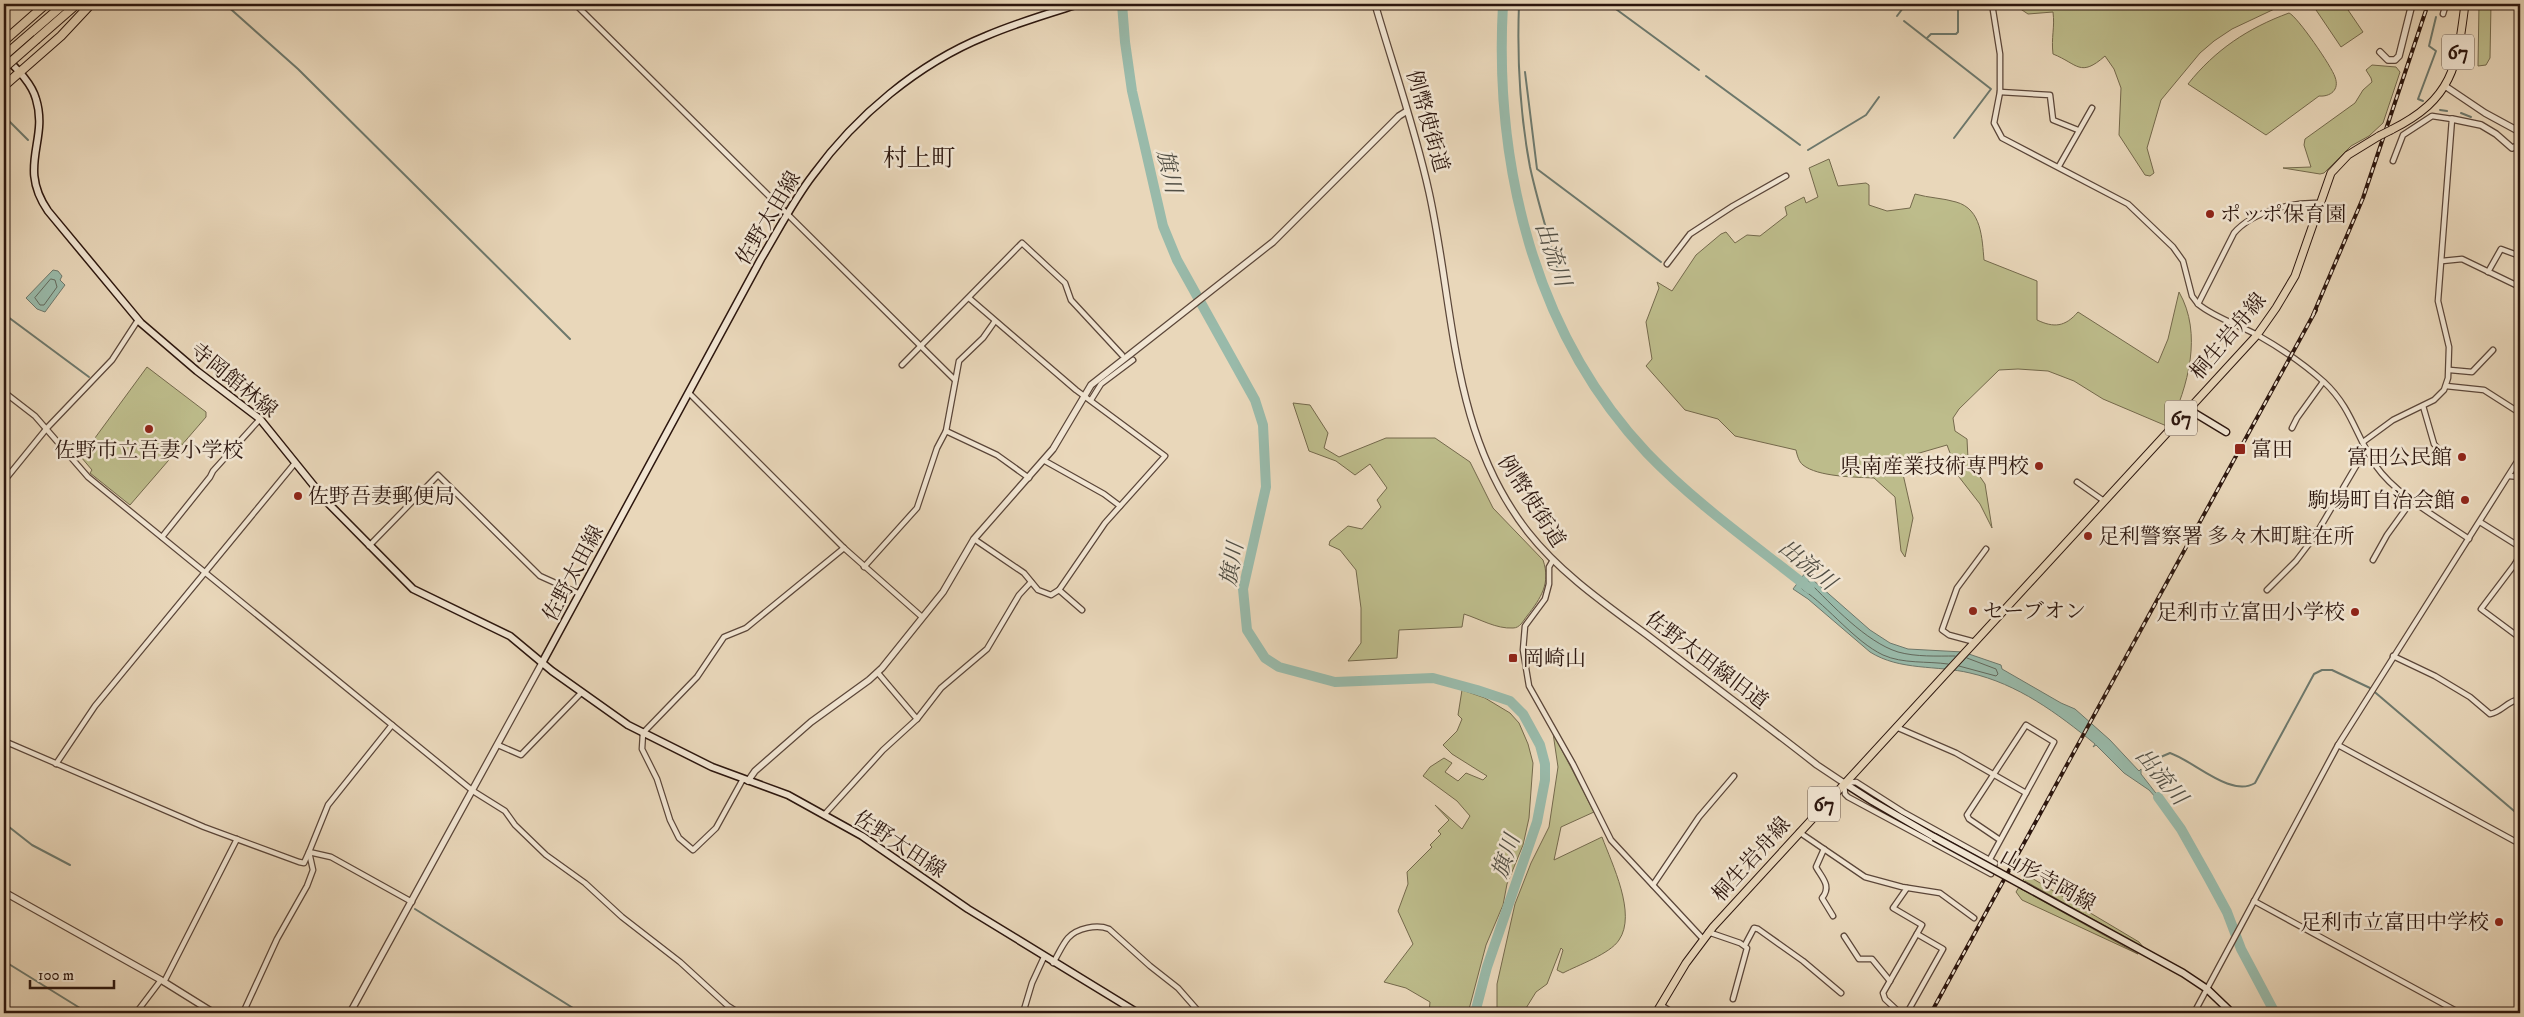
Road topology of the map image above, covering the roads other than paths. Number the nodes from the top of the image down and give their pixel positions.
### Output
1 (46, 4) edge
2 (64, 4) edge
3 (76, 4) edge
4 (91, 4) edge
5 (575, 4) edge
6 (1079, 4) edge
7 (1375, 4) edge
8 (1992, 4) edge
9 (2412, 4) edge
10 (2446, 4) edge
11 (2465, 4) edge
12 (2443, 14) dead end
13 (4, 41) edge
14 (2380, 52) dead end
15 (4, 57) edge
16 (4, 68) edge
17 (20, 73) junction
18 (4, 86) edge
19 (2445, 86) junction
20 (2000, 92) junction
21 (2092, 108) dead end
22 (1407, 112) junction
23 (2452, 119) junction
24 (2078, 130) junction
25 (2520, 132) edge
26 (2520, 145) edge
27 (2394, 161) dead end
28 (2058, 166) junction
29 (1786, 176) dead end
30 (2319, 204) junction
31 (787, 214) junction
32 (2520, 256) edge
33 (2442, 261) junction
34 (1667, 264) dead end
35 (2488, 272) junction
36 (2520, 287) edge
37 (969, 298) junction
38 (2198, 304) junction
39 (138, 320) junction
40 (996, 321) junction
41 (2257, 335) junction
42 (920, 347) junction
43 (2492, 350) dead end
44 (1122, 355) dead end
45 (1130, 361) dead end
46 (902, 365) dead end
47 (2450, 370) junction
48 (955, 380) junction
49 (2323, 382) junction
50 (2446, 386) junction
51 (4, 392) edge
52 (689, 393) junction
53 (1083, 395) junction
54 (1091, 400) junction
55 (2423, 406) junction
56 (2188, 410) junction
57 (2520, 413) edge
58 (260, 419) junction
59 (47, 428) junction
60 (2292, 428) dead end
61 (946, 431) junction
62 (2226, 432) dead end
63 (2363, 442) junction
64 (2366, 450) junction
65 (2445, 456) dead end
66 (2520, 457) edge
67 (1044, 460) junction
68 (295, 463) junction
69 (2509, 476) junction
70 (1029, 478) junction
71 (2520, 478) edge
72 (4, 481) edge
73 (2077, 482) dead end
74 (2413, 499) junction
75 (2104, 501) junction
76 (1120, 506) junction
77 (2480, 522) junction
78 (162, 537) junction
79 (974, 539) junction
80 (2469, 539) junction
81 (369, 546) junction
82 (2520, 547) edge
83 (844, 548) junction
84 (1986, 549) dead end
85 (2520, 555) edge
86 (1553, 560) junction
87 (2373, 560) dead end
88 (2515, 564) junction
89 (864, 567) junction
90 (2520, 568) edge
91 (207, 573) junction
92 (1031, 582) junction
93 (1059, 590) junction
94 (2267, 590) dead end
95 (580, 594) junction
96 (1082, 610) dead end
97 (922, 617) junction
98 (2520, 638) edge
99 (1975, 642) junction
100 (2393, 656) junction
101 (542, 663) junction
102 (878, 673) junction
103 (582, 692) junction
104 (2520, 699) edge
105 (917, 719) junction
106 (392, 725) junction
107 (1896, 726) junction
108 (643, 733) junction
109 (4, 741) edge
110 (498, 745) junction
111 (2338, 745) junction
112 (56, 764) junction
113 (1993, 774) junction
114 (1734, 776) dead end
115 (745, 780) junction
116 (1844, 783) junction
117 (473, 791) junction
118 (2026, 793) junction
119 (824, 815) junction
120 (1799, 832) junction
121 (237, 839) junction
122 (2000, 840) junction
123 (2520, 844) edge
124 (1824, 849) junction
125 (309, 852) junction
126 (1990, 860) junction
127 (1653, 885) junction
128 (1907, 888) junction
129 (4, 892) edge
130 (2254, 901) junction
131 (412, 902) junction
132 (1833, 916) dead end
133 (1974, 918) dead end
134 (1708, 932) junction
135 (1917, 934) junction
136 (1844, 936) dead end
137 (1703, 939) junction
138 (1745, 945) junction
139 (1044, 957) junction
140 (1053, 963) junction
141 (163, 981) junction
142 (1890, 982) junction
143 (2207, 989) junction
144 (1841, 994) dead end
145 (1733, 999) dead end
146 (1661, 1005) junction
147 (136, 1013) edge
148 (214, 1013) edge
149 (243, 1013) edge
150 (350, 1013) edge
151 (739, 1013) edge
152 (1023, 1013) edge
153 (1138, 1013) edge
154 (1200, 1013) edge
155 (1656, 1013) edge
156 (1673, 1013) edge
157 (1900, 1013) edge
158 (1907, 1013) edge
159 (2194, 1013) edge
160 (2232, 1013) edge
161 (2460, 1013) edge

1 - 13 highway
2 - 15 highway
3 - 16 highway, bridge
4 - 17 highway
5 - 31 street
6 - 31 main road, 佐野太田線
7 - 22 street, 例幣使街道
8 - 20 street
9 - 14 street
10 - 12 street
11 - 19 main road, 67
15 - 17 main road, 寺岡館林線
17 - 18 highway
17 - 39 main road, 寺岡館林線
19 - 25 street
19 - 30 main road, 桐生岩舟線 / 67, bridge
20 - 24 street
20 - 28 street
21 - 24 street
22 - 53 street
22 - 86 street, 例幣使街道
23 - 26 street
23 - 27 street
23 - 33 street
24 - 28 street
28 - 38 street
29 - 34 street
30 - 38 street
30 - 41 main road, 桐生岩舟線 / 67
31 - 42 street
31 - 52 main road, 佐野太田線
32 - 35 street
33 - 35 street
33 - 47 street
35 - 36 street
37 - 40 street
37 - 42 street
37 - 44 street
38 - 41 street
39 - 58 main road, 寺岡館林線
39 - 59 street
40 - 48 street
40 - 53 street
41 - 49 street
41 - 56 main road, 桐生岩舟線 / 67
42 - 46 street
42 - 48 street
43 - 47 street
45 - 54 street
47 - 50 street
48 - 61 street
49 - 60 street
49 - 63 street
50 - 55 street
50 - 57 street
51 - 59 street
52 - 83 street
52 - 95 main road, 佐野太田線
53 - 54 street
53 - 67 street
54 - 76 street
55 - 63 street
55 - 65 street
56 - 62 main road
56 - 75 main road, 桐生岩舟線 / 67
58 - 68 main road, 寺岡館林線
58 - 78 street
59 - 72 street
59 - 78 street
61 - 70 street
61 - 89 street
63 - 64 street
64 - 74 street
64 - 94 street
66 - 69 street
67 - 70 street
67 - 76 street
68 - 81 main road, 寺岡館林線
68 - 91 street
69 - 71 street
69 - 77 street
70 - 79 street
73 - 75 street
74 - 80 street
74 - 87 street
75 - 99 main road, 桐生岩舟線 / 67
76 - 93 street
77 - 80 street
77 - 82 street
78 - 91 street
79 - 92 street
79 - 97 street
80 - 100 street
81 - 95 street
81 - 101 main road, 寺岡館林線
83 - 89 street
83 - 108 street
84 - 99 street
85 - 88 street
86 - 116 street, 佐野太田線旧道
86 - 127 street, 例幣使街道
88 - 90 street
88 - 98 street
89 - 97 street
91 - 106 street
91 - 112 street
92 - 93 street
92 - 105 street
93 - 96 street
95 - 101 main road, 佐野太田線
97 - 102 street
99 - 107 main road, 桐生岩舟線 / 67
100 - 104 street
100 - 111 street
101 - 103 main road, 佐野太田線
101 - 110 street
102 - 105 street
102 - 115 street
103 - 108 main road, 佐野太田線
103 - 110 street
105 - 119 street
106 - 117 street
106 - 125 street
107 - 113 street
107 - 116 main road, 桐生岩舟線 / 67
108 - 115 main road, 佐野太田線
108 - 115 street
109 - 112 street
110 - 117 street
111 - 123 street
111 - 130 street
112 - 121 street
113 - 118 street
113 - 118 street
113 - 122 street
114 - 127 street
115 - 119 main road, 佐野太田線
116 - 120 main road, 桐生岩舟線 / 67
116 - 126 street
116 - 126 street
116 - 143 main road, 山形寺岡線, bridge
117 - 131 street
117 - 151 street
118 - 122 street
119 - 139 main road, 佐野太田線
120 - 124 street
120 - 134 main road, 桐生岩舟線 / 67
121 - 125 street
121 - 141 street
122 - 126 street
124 - 128 street
124 - 132 street
125 - 131 street
125 - 149 street
127 - 137 street, 例幣使街道
128 - 133 street
128 - 135 street
129 - 141 street
130 - 143 street
130 - 161 street
131 - 150 street
134 - 137 main road, 桐生岩舟線 / 67
134 - 138 street
135 - 142 street
135 - 158 street
136 - 142 street
137 - 146 main road, 67
138 - 144 street
138 - 145 street
139 - 140 main road, 佐野太田線
139 - 152 street
140 - 153 main road, 佐野太田線
140 - 154 street
141 - 147 street
141 - 148 street
142 - 157 street
143 - 159 street
143 - 160 main road, 山形寺岡線
146 - 155 main road, 67
146 - 156 street

